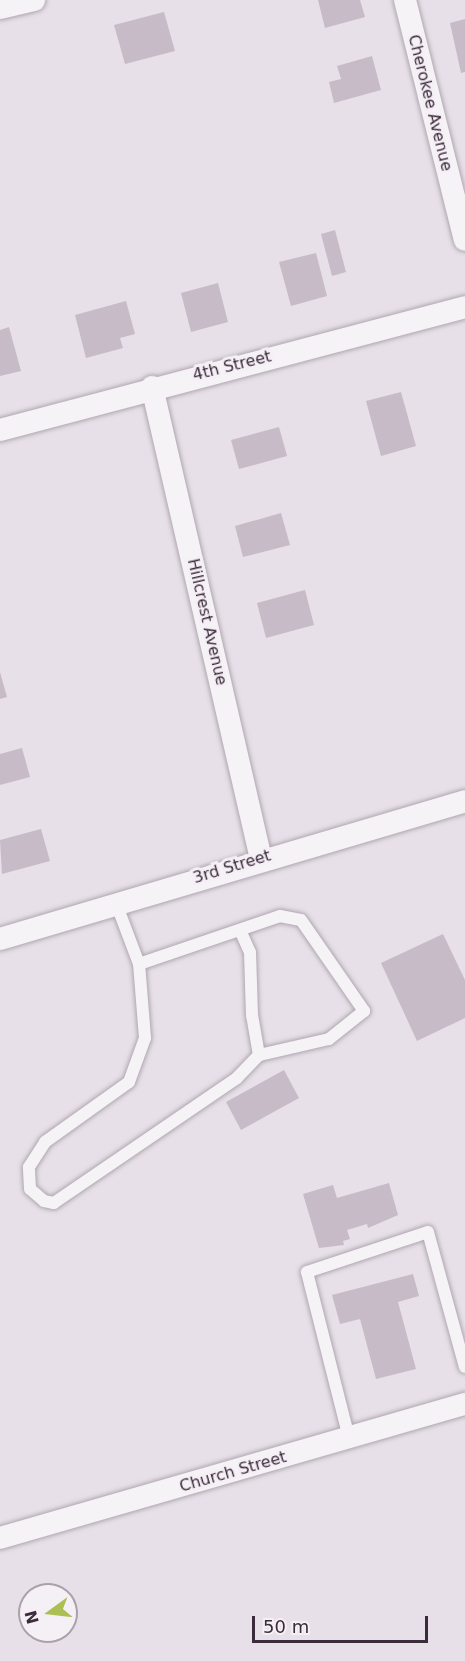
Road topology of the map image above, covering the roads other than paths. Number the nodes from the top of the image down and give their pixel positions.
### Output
1 (34, 0) edge
2 (405, 0) edge
3 (0, 8) edge
4 (465, 240) edge
5 (465, 307) edge
6 (152, 387) junction
7 (0, 429) edge
8 (465, 801) edge
9 (261, 858) junction
10 (116, 903) junction
11 (240, 930) junction
12 (0, 939) edge
13 (139, 964) junction
14 (259, 1055) junction
15 (465, 1367) edge
16 (465, 1404) edge
17 (349, 1438) junction
18 (0, 1538) edge

1 - 3 street
2 - 4 street, Cherokee Avenue
5 - 6 street, 4th Street
6 - 7 street, 4th Street
6 - 9 street, Hillcrest Avenue
8 - 9 street, 3rd Street
9 - 10 street, 3rd Street
10 - 12 street, 3rd Street
10 - 13 lane
11 - 13 lane
11 - 14 lane
11 - 14 lane
13 - 14 lane
15 - 17 lane
16 - 17 street, Church Street
17 - 18 street, Church Street

